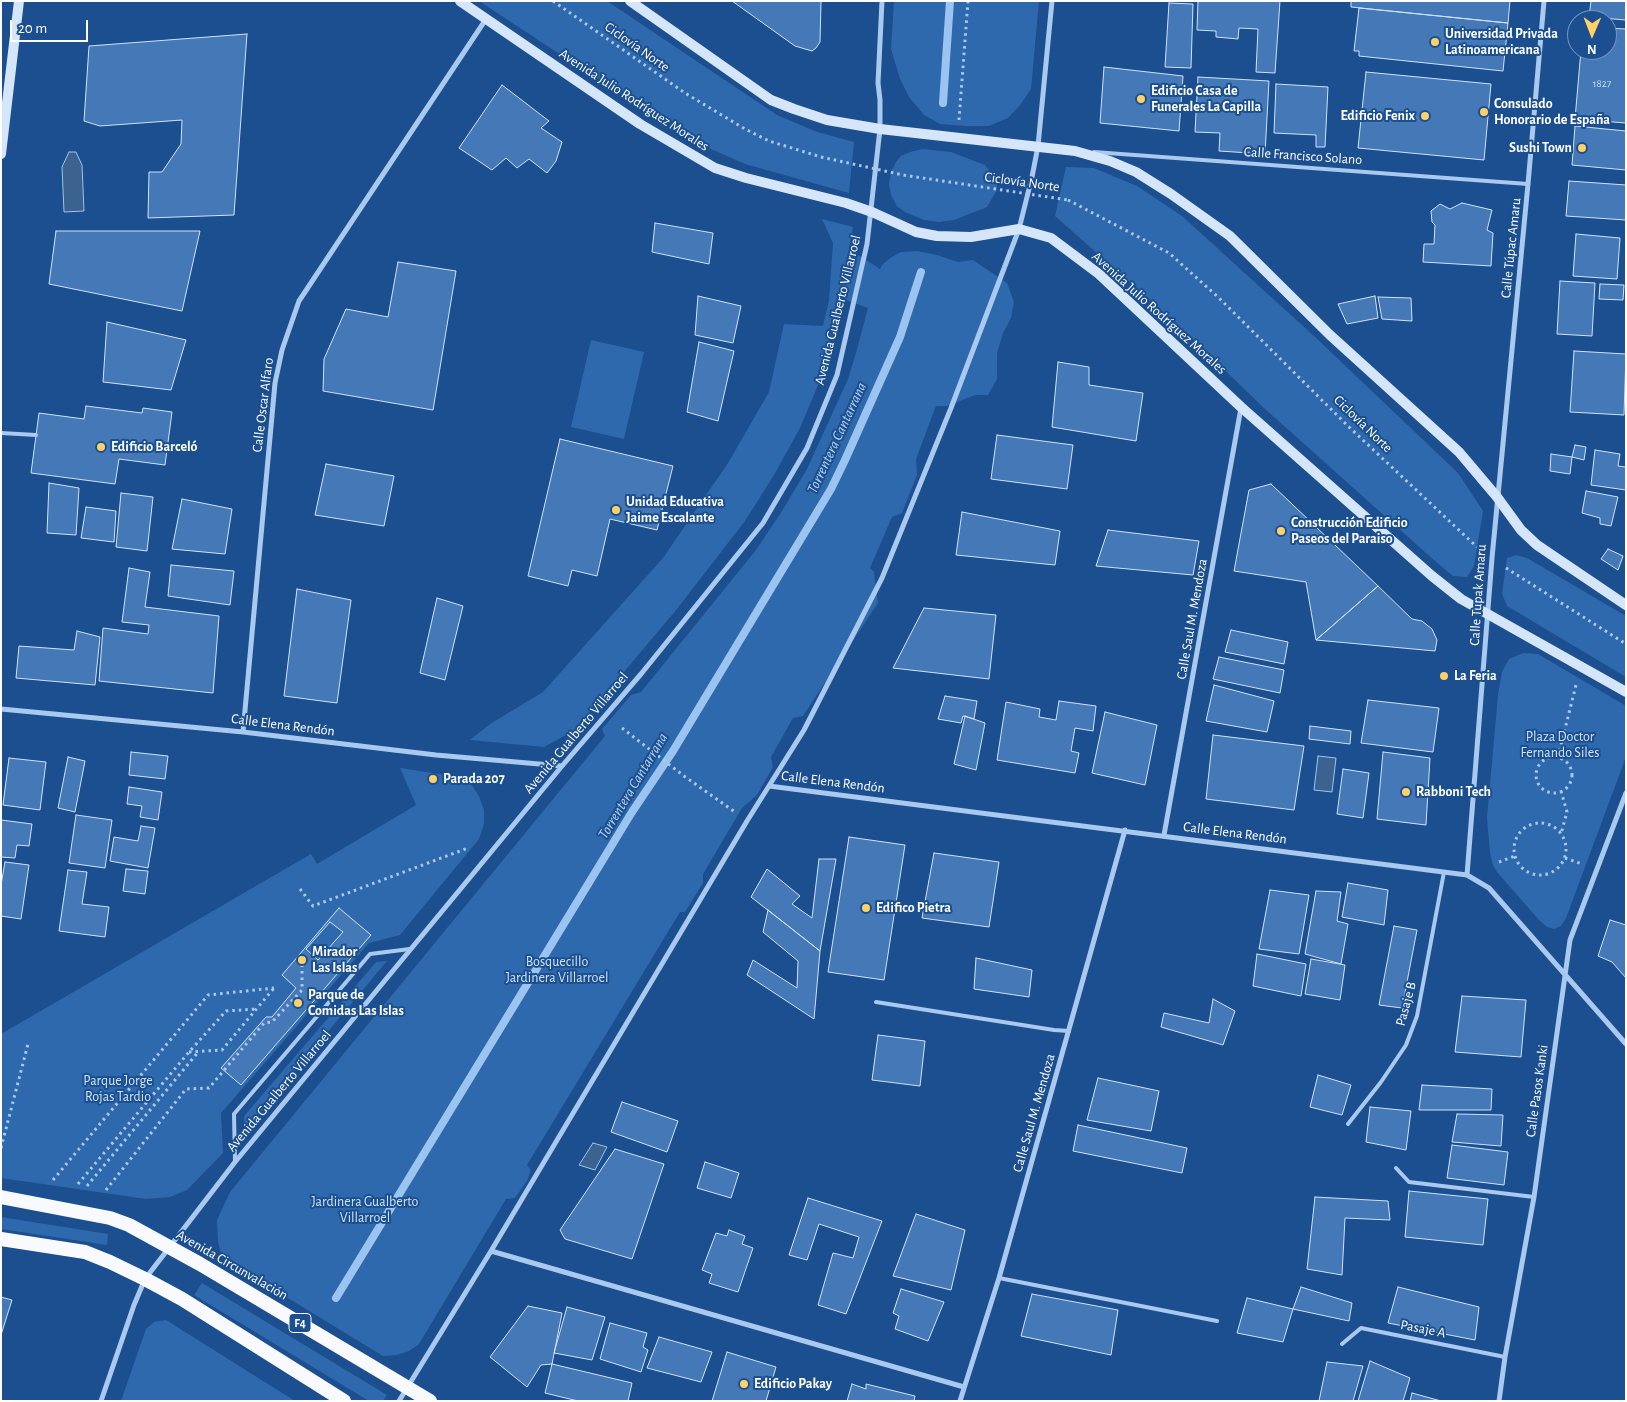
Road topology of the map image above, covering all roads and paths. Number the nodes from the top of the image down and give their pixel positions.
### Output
1 (19, 1) edge
2 (460, 1) edge
3 (553, 1) edge
4 (630, 1) edge
5 (882, 1) edge
6 (968, 1) edge
7 (1052, 1) edge
8 (1544, 1) edge
9 (486, 19) junction
10 (959, 122) dead end
11 (880, 129) junction
12 (1038, 146) junction
13 (1075, 151) junction
14 (1, 154) edge
15 (1528, 184) junction
16 (872, 212) junction
17 (1019, 229) junction
18 (1242, 407) junction
19 (1, 433) edge
20 (36, 435) dead end
21 (1497, 496) junction
22 (1467, 539) dead end
23 (1514, 574) dead end
24 (1626, 605) edge
25 (1488, 615) junction
26 (1626, 644) edge
27 (1577, 682) dead end
28 (1626, 692) edge
29 (1, 709) edge
30 (622, 728) dead end
31 (243, 732) junction
32 (1558, 757) junction
33 (562, 766) junction
34 (769, 786) junction
35 (1561, 791) junction
36 (1626, 793) edge
37 (735, 812) dead end
38 (1125, 830) junction
39 (1561, 834) junction
40 (1164, 835) junction
41 (468, 848) dead end
42 (1515, 856) junction
43 (1565, 858) junction
44 (1499, 862) dead end
45 (1582, 864) dead end
46 (1444, 872) junction
47 (1467, 875) junction
48 (300, 889) dead end
49 (410, 949) junction
50 (302, 960) dead end
51 (1565, 975) junction
52 (876, 1002) dead end
53 (257, 1009) junction
54 (1069, 1030) junction
55 (28, 1044) dead end
56 (1626, 1044) edge
57 (199, 1051) junction
58 (189, 1052) junction
59 (1348, 1124) dead end
60 (1, 1148) edge
61 (235, 1162) junction
62 (1396, 1168) dead end
63 (53, 1180) dead end
64 (78, 1184) dead end
65 (87, 1186) dead end
66 (106, 1190) dead end
67 (1, 1197) edge
68 (1534, 1197) junction
69 (1, 1239) edge
70 (170, 1247) junction
71 (491, 1251) junction
72 (999, 1278) junction
73 (145, 1279) junction
74 (1217, 1321) dead end
75 (1342, 1344) dead end
76 (1505, 1357) junction
77 (408, 1386) junction
78 (964, 1387) junction
79 (101, 1401) edge
80 (344, 1401) edge
81 (399, 1401) edge
82 (430, 1401) edge
83 (960, 1401) edge
84 (1499, 1401) edge

1 - 14 main road
2 - 9 main road, Avenida Julio Rodríguez Morales
3 - 22 path, Ciclovía Norte, bridge
4 - 11 main road
5 - 11 street, Avenida Gualberto Villarroel
6 - 10 path
7 - 12 street
8 - 15 street, Calle Túpac Amaru
9 - 16 main road, Avenida Julio Rodríguez Morales
9 - 31 street, Calle Oscar Alfaro
11 - 12 main road
11 - 16 street, Avenida Gualberto Villarroel
12 - 13 main road
12 - 17 street
13 - 15 lane, Calle Francisco Solano
13 - 21 main road
15 - 21 street, Calle Túpac Amaru
16 - 17 main road, Avenida Julio Rodríguez Morales
16 - 33 street, Avenida Gualberto Villarroel
17 - 18 main road, Avenida Julio Rodríguez Morales
17 - 34 street
18 - 25 main road, Avenida Julio Rodríguez Morales
18 - 40 street, Calle Saul M. Mendoza
19 - 20 lane
21 - 24 main road
21 - 25 street, Calle Tupak Amaru
23 - 26 path
25 - 28 main road, Avenida Julio Rodríguez Morales
25 - 47 street, Calle Tupak Amaru
27 - 32 path
29 - 31 street, Calle Elena Rendón
30 - 37 path
31 - 33 street, Calle Elena Rendón
32 - 35 path
32 - 35 path
33 - 49 street, Avenida Gualberto Villarroel
34 - 38 street, Calle Elena Rendón
34 - 71 street
35 - 39 path
36 - 51 street, Calle Pasos Kanki
38 - 40 street, Calle Elena Rendón
38 - 54 street, Calle Saul M. Mendoza
39 - 42 path
39 - 43 path
40 - 46 street, Calle Elena Rendón
41 - 48 path
42 - 43 path
42 - 44 path
43 - 45 path
46 - 47 street, Calle Elena Rendón
46 - 59 lane, Pasaje B
47 - 51 street, Calle Elena Rendón
49 - 61 street, Avenida Gualberto Villarroel
49 - 61 lane
50 - 66 path
51 - 56 street, Calle Elena Rendón
51 - 68 street, Calle Pasos Kanki
52 - 54 lane
53 - 57 path
53 - 58 path
53 - 63 path
54 - 72 street, Calle Saul M. Mendoza
55 - 60 path
57 - 58 path
57 - 65 path
58 - 64 path
61 - 70 street, Avenida Gualberto Villarroel
62 - 68 lane
67 - 70 highway, Avenida Circunvalación / F4
68 - 76 street, Calle Pasos Kanki
69 - 73 highway
70 - 73 street, Avenida Gualberto Villarroel
70 - 77 highway, Avenida Circunvalación / F4
71 - 77 street
71 - 78 street
72 - 74 lane
72 - 78 street, Calle Saul M. Mendoza
73 - 79 street, Avenida Gualberto Villarroel
73 - 80 highway
75 - 76 lane, Pasaje A
76 - 84 street, Calle Pasos Kanki
77 - 81 street
77 - 82 highway, Avenida Circunvalación / F4
78 - 83 street, Calle Saul M. Mendoza

